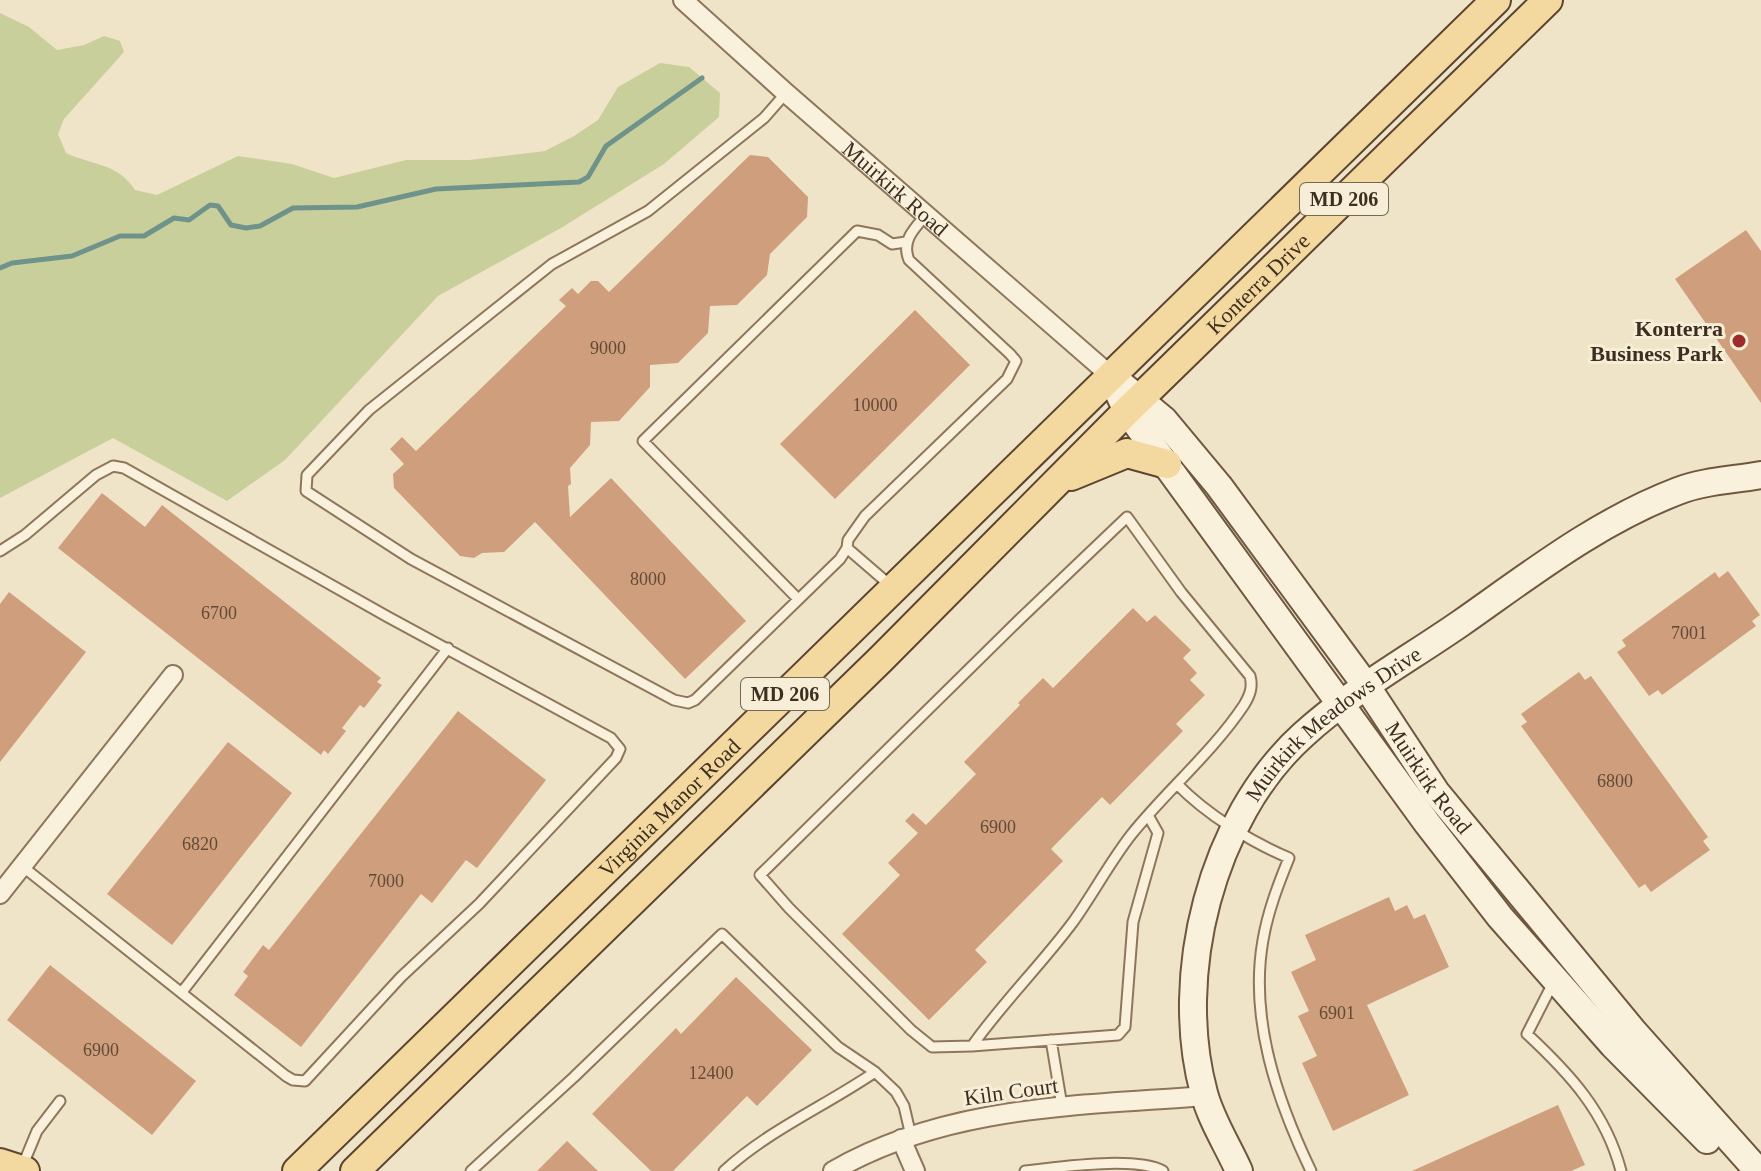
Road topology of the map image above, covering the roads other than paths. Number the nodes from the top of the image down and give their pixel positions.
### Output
1 (683, 0) edge
2 (1496, 0) edge
3 (1548, 0) edge
4 (786, 93) junction
5 (926, 215) junction
6 (906, 242) junction
7 (1111, 376) junction
8 (1133, 405) junction
9 (1167, 464) junction
10 (1761, 475) edge
11 (1056, 483) junction
12 (847, 548) junction
13 (0, 551) edge
14 (893, 588) junction
15 (798, 599) junction
16 (448, 648) junction
17 (173, 675) dead end
18 (1367, 687) junction
19 (1343, 705) junction
20 (1177, 784) junction
21 (1149, 817) junction
22 (1236, 828) junction
23 (22, 866) junction
24 (0, 894) edge
25 (1576, 963) junction
26 (1555, 979) junction
27 (182, 992) junction
28 (1051, 1040) junction
29 (972, 1046) junction
30 (875, 1072) junction
31 (1205, 1096) junction
32 (60, 1101) dead end
33 (1062, 1106) junction
34 (906, 1138) junction
35 (15, 1168) edge
36 (297, 1171) edge
37 (355, 1171) edge
38 (471, 1171) edge
39 (724, 1171) edge
40 (833, 1171) edge
41 (915, 1171) edge
42 (1025, 1171) edge
43 (1163, 1171) edge
44 (1239, 1171) edge
45 (1311, 1171) edge
46 (1621, 1171) edge
47 (1736, 1171) edge
48 (1758, 1171) edge

1 - 4 street, Muirkirk Road
2 - 7 main road, Konterra Drive / MD 206
3 - 8 main road, Konterra Drive / MD 206
4 - 5 street, Muirkirk Road
4 - 15 lane
5 - 6 lane
5 - 7 street, Muirkirk Road
6 - 12 lane
6 - 15 lane
7 - 8 main road, Muirkirk Road
7 - 14 main road, Virginia Manor Road / MD 206
8 - 9 main road, Muirkirk Road
8 - 11 main road, Virginia Manor Road / MD 206
8 - 18 main road, Muirkirk Road
9 - 11 main road
9 - 19 main road, Muirkirk Road
10 - 18 main road, Muirkirk Meadows Drive
11 - 37 main road, Virginia Manor Road / MD 206
12 - 14 lane
12 - 15 lane
13 - 16 lane
14 - 36 main road, Virginia Manor Road / MD 206
16 - 27 lane
16 - 27 lane
17 - 23 street
18 - 19 main road, Muirkirk Meadows Drive
18 - 25 main road, Muirkirk Road
19 - 22 main road, Muirkirk Meadows Drive
19 - 26 main road, Muirkirk Road
20 - 21 lane
20 - 22 lane
20 - 29 lane
21 - 28 lane
21 - 29 lane
22 - 31 main road, Muirkirk Meadows Drive
22 - 45 lane
23 - 24 street
23 - 27 lane
25 - 26 lane
25 - 48 main road, Muirkirk Road
26 - 46 lane
26 - 47 main road, Muirkirk Road
28 - 29 lane
28 - 33 lane
30 - 34 lane
30 - 38 lane
30 - 39 lane
31 - 33 street, Kiln Court
31 - 44 main road, Muirkirk Meadows Drive
32 - 35 lane
33 - 34 street, Kiln Court
34 - 40 street, Kiln Court
34 - 41 street
42 - 43 lane

